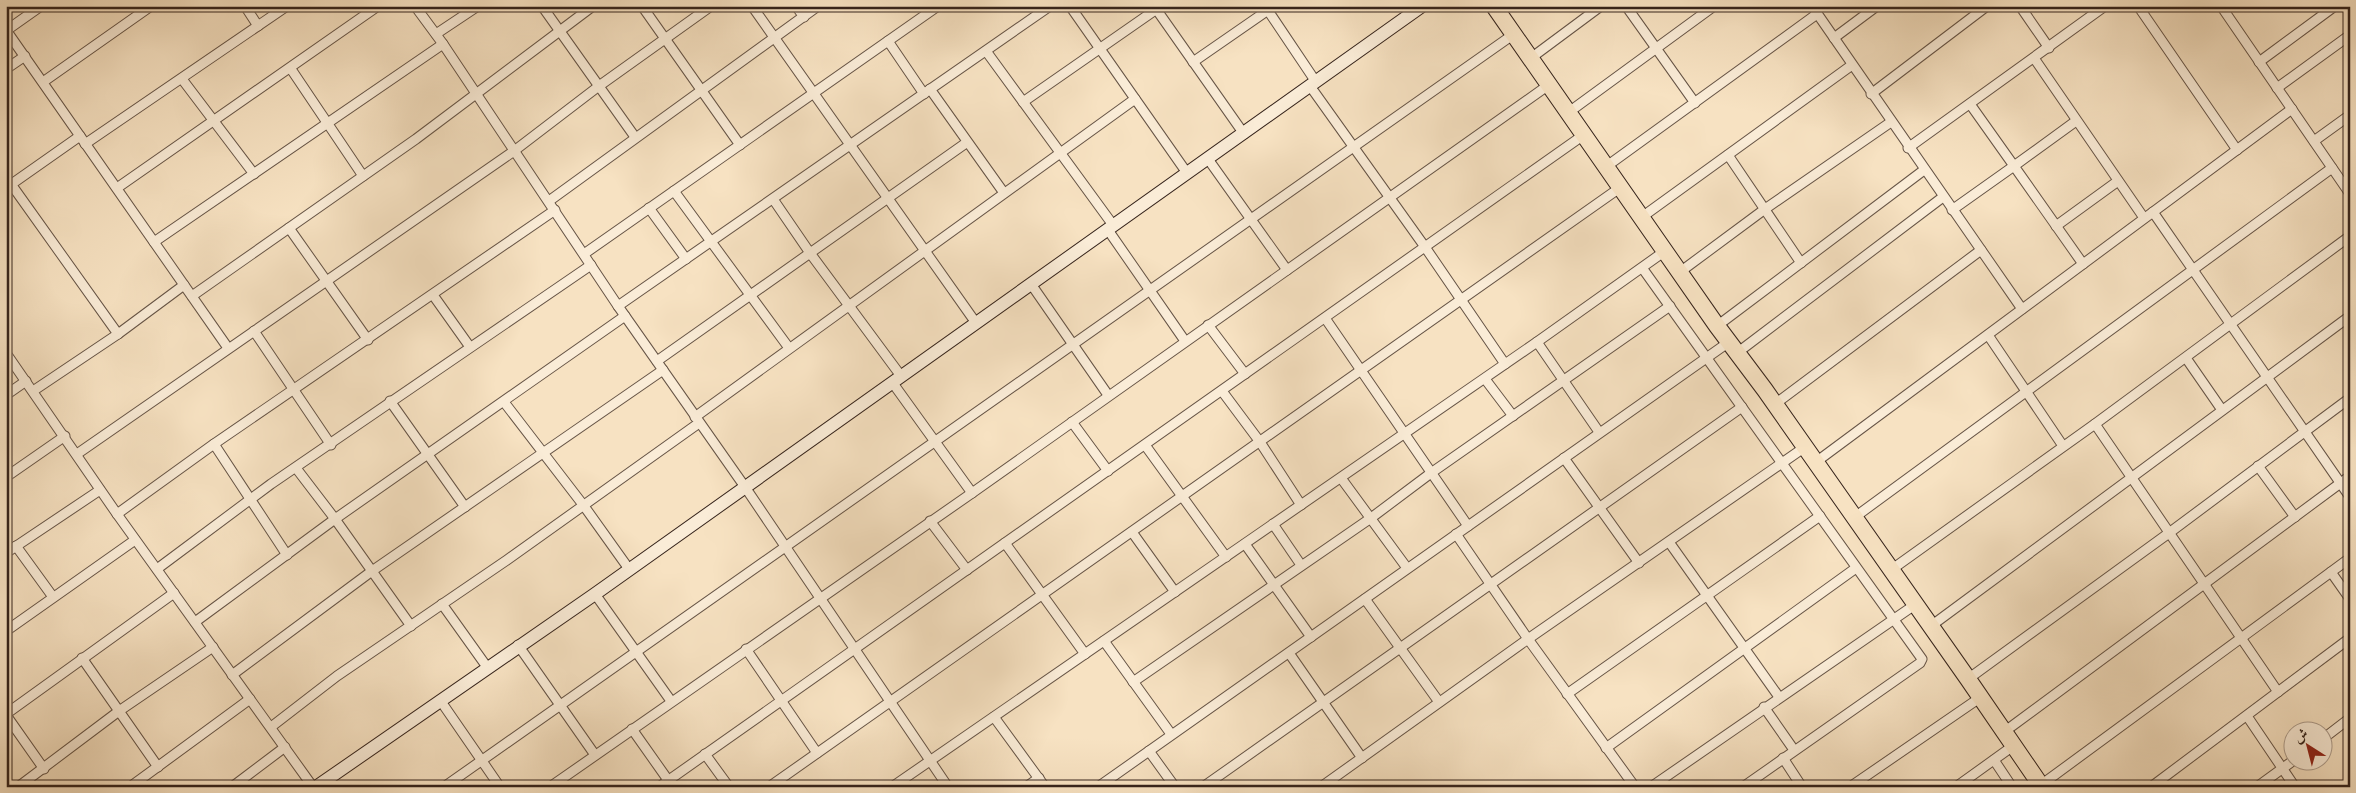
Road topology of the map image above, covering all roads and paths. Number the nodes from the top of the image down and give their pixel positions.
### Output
1 (41, 6) edge
2 (151, 6) edge
3 (245, 6) edge
4 (287, 6) edge
5 (378, 6) edge
6 (415, 6) edge
7 (478, 6) edge
8 (542, 6) edge
9 (594, 6) edge
10 (642, 6) edge
11 (711, 6) edge
12 (752, 6) edge
13 (796, 6) edge
14 (818, 6) edge
15 (938, 6) edge
16 (1050, 6) edge
17 (1070, 6) edge
18 (1422, 6) edge
19 (1494, 6) edge
20 (1601, 6) edge
21 (1626, 6) edge
22 (1714, 6) edge
23 (1877, 6) edge
24 (1987, 6) edge
25 (2020, 6) edge
26 (2105, 6) edge
27 (2138, 6) edge
28 (2335, 6) edge
29 (1157, 7) edge
30 (2223, 7) edge
31 (1269, 8) edge
32 (137, 10) edge
33 (1814, 10) edge
34 (804, 17) junction
35 (258, 26) junction
36 (6, 30) edge
37 (559, 30) junction
38 (436, 34) junction
39 (1514, 34) junction
40 (2350, 35) edge
41 (774, 38) junction
42 (1834, 38) junction
43 (665, 39) junction
44 (888, 41) junction
45 (443, 44) junction
46 (2048, 48) junction
47 (1100, 49) junction
48 (1656, 49) junction
49 (986, 51) junction
50 (24, 56) junction
51 (1531, 58) junction
52 (2034, 58) junction
53 (1193, 62) junction
54 (2259, 62) junction
55 (1852, 65) junction
56 (6, 68) edge
57 (291, 69) junction
58 (182, 78) junction
59 (42, 82) junction
60 (1313, 84) junction
61 (1550, 84) junction
62 (599, 86) junction
63 (2277, 88) junction
64 (701, 90) junction
65 (927, 91) junction
66 (814, 93) junction
67 (477, 94) junction
68 (1872, 94) junction
69 (1135, 99) junction
70 (1023, 102) junction
71 (1695, 103) junction
72 (1970, 104) junction
73 (2292, 109) junction
74 (1569, 112) junction
75 (2350, 115) edge
76 (2076, 121) junction
77 (214, 122) junction
78 (1890, 122) junction
79 (327, 124) junction
80 (1244, 134) junction
81 (1585, 134) junction
82 (635, 137) junction
83 (82, 140) junction
84 (2314, 141) junction
85 (966, 142) junction
86 (740, 145) junction
87 (851, 146) junction
88 (1354, 148) junction
89 (1908, 148) junction
90 (2237, 150) junction
91 (514, 151) junction
92 (1060, 152) junction
93 (1728, 155) junction
94 (1208, 159) junction
95 (1607, 166) junction
96 (2014, 166) junction
97 (2332, 168) junction
98 (1924, 170) junction
99 (1188, 173) junction
100 (254, 174) junction
101 (363, 176) junction
102 (2118, 181) junction
103 (9, 186) edge
104 (1621, 187) junction
105 (117, 188) junction
106 (674, 191) junction
107 (1004, 193) junction
108 (2350, 194) edge
109 (1943, 197) junction
110 (888, 198) junction
111 (1390, 198) junction
112 (773, 199) junction
113 (548, 201) junction
114 (649, 208) junction
115 (1764, 209) junction
116 (555, 210) junction
117 (1952, 210) junction
118 (2153, 212) junction
119 (1642, 217) junction
120 (2144, 218) junction
121 (1251, 220) junction
122 (2056, 226) junction
123 (1110, 227) junction
124 (289, 228) junction
125 (2350, 236) edge
126 (154, 242) junction
127 (710, 243) junction
128 (1425, 247) junction
129 (924, 250) junction
130 (1981, 250) junction
131 (1665, 252) junction
132 (810, 253) junction
133 (584, 254) junction
134 (686, 259) junction
135 (1801, 263) junction
136 (2083, 264) junction
137 (591, 265) junction
138 (1643, 269) junction
139 (1287, 270) junction
140 (2194, 270) junction
141 (1680, 272) junction
142 (327, 280) junction
143 (1032, 284) junction
144 (184, 285) junction
145 (1150, 291) junction
146 (433, 295) junction
147 (750, 295) junction
148 (192, 296) junction
149 (1462, 301) junction
150 (618, 306) junction
151 (850, 306) junction
152 (1670, 306) junction
153 (2022, 309) junction
154 (625, 316) junction
155 (2350, 316) edge
156 (1325, 318) junction
157 (976, 323) junction
158 (1208, 325) junction
159 (2231, 325) junction
160 (1717, 326) junction
161 (254, 330) junction
162 (118, 334) junction
163 (1988, 335) junction
164 (368, 340) junction
165 (1185, 341) junction
166 (1537, 342) junction
167 (1073, 344) junction
168 (470, 347) junction
169 (228, 348) junction
170 (789, 348) junction
171 (1733, 348) junction
172 (6, 353) edge
173 (1706, 357) junction
174 (2186, 358) junction
175 (657, 361) junction
176 (1505, 364) junction
177 (663, 370) junction
178 (1361, 372) junction
179 (1245, 374) junction
180 (2267, 377) junction
181 (1485, 378) junction
182 (897, 379) junction
183 (26, 381) junction
184 (1564, 381) junction
185 (294, 390) junction
186 (33, 391) junction
187 (1222, 391) junction
188 (2028, 393) junction
189 (6, 395) edge
190 (1108, 395) junction
191 (2350, 398) edge
192 (390, 401) junction
193 (504, 402) junction
194 (1775, 404) junction
195 (1742, 407) junction
196 (2222, 410) junction
197 (1513, 416) junction
198 (697, 420) junction
199 (1072, 422) junction
200 (2095, 424) junction
201 (1599, 432) junction
202 (2304, 432) junction
203 (1404, 434) junction
204 (65, 436) junction
205 (935, 441) junction
206 (1260, 442) junction
207 (214, 444) junction
208 (331, 444) junction
209 (1145, 445) junction
210 (2064, 446) junction
211 (1805, 447) junction
212 (77, 454) junction
213 (544, 454) junction
214 (428, 455) junction
215 (1564, 458) junction
216 (1816, 462) junction
217 (1782, 463) junction
218 (2258, 466) junction
219 (296, 468) junction
220 (1108, 471) junction
221 (1431, 473) junction
222 (2350, 476) edge
223 (6, 477) edge
224 (1341, 478) junction
225 (2132, 478) junction
226 (2340, 484) junction
227 (745, 487) junction
228 (100, 490) junction
229 (972, 493) junction
230 (1182, 496) junction
231 (2350, 497) edge
232 (251, 499) junction
233 (1301, 505) junction
234 (584, 506) junction
235 (1598, 506) junction
236 (465, 507) junction
237 (117, 514) junction
238 (1820, 516) junction
239 (1854, 517) junction
240 (2295, 517) junction
241 (1371, 518) junction
242 (335, 519) junction
243 (930, 521) junction
244 (1273, 524) junction
245 (1468, 526) junction
246 (1132, 532) junction
247 (2169, 533) junction
248 (1456, 534) junction
249 (136, 540) junction
250 (1669, 542) junction
251 (1005, 543) junction
252 (1245, 544) junction
253 (16, 546) junction
254 (785, 547) junction
255 (6, 553) edge
256 (288, 555) junction
257 (1226, 557) junction
258 (2350, 558) edge
259 (1639, 563) junction
260 (1301, 565) junction
261 (1407, 568) junction
262 (1856, 568) junction
263 (628, 569) junction
264 (157, 570) junction
265 (967, 570) junction
266 (1891, 570) junction
267 (372, 571) junction
268 (2331, 572) junction
269 (1492, 584) junction
270 (1272, 585) junction
271 (2205, 585) junction
272 (1175, 592) junction
273 (174, 593) junction
274 (594, 594) junction
275 (1042, 595) junction
276 (1707, 595) junction
277 (53, 597) junction
278 (819, 597) junction
279 (1365, 599) junction
280 (2350, 599) edge
281 (442, 604) junction
282 (1916, 604) junction
283 (1894, 619) junction
284 (195, 622) junction
285 (410, 626) junction
286 (1931, 626) junction
287 (6, 631) edge
288 (1312, 637) junction
289 (2350, 638) edge
290 (1528, 639) junction
291 (2242, 639) junction
292 (1104, 641) junction
293 (518, 645) junction
294 (213, 647) junction
295 (1401, 648) junction
296 (1744, 648) junction
297 (746, 650) junction
298 (855, 650) junction
299 (635, 653) junction
300 (1289, 653) junction
301 (1085, 654) junction
302 (82, 658) junction
303 (487, 667) junction
304 (232, 675) junction
305 (1968, 679) junction
306 (1133, 682) junction
307 (2278, 692) junction
308 (1567, 694) junction
309 (1779, 697) junction
310 (1981, 697) junction
311 (250, 699) junction
312 (440, 700) junction
313 (671, 701) junction
314 (890, 701) junction
315 (782, 702) junction
316 (1324, 702) junction
317 (1439, 702) junction
318 (560, 705) junction
319 (1764, 707) junction
320 (119, 711) junction
321 (6, 714) edge
322 (2247, 716) junction
323 (994, 717) junction
324 (2350, 718) edge
325 (271, 727) junction
326 (632, 729) junction
327 (2334, 730) edge
328 (1171, 734) junction
329 (2008, 739) junction
330 (285, 747) junction
331 (1606, 748) junction
332 (1794, 750) junction
333 (1149, 751) junction
334 (817, 753) junction
335 (705, 754) junction
336 (596, 755) junction
337 (1362, 758) junction
338 (1783, 758) junction
339 (931, 760) junction
340 (1994, 760) junction
341 (481, 761) junction
342 (158, 767) junction
343 (2282, 768) junction
344 (44, 769) junction
345 (1039, 778) junction
346 (668, 780) junction
347 (2041, 786) edge
348 (18, 787) edge
349 (130, 787) edge
350 (232, 787) edge
351 (315, 787) edge
352 (444, 787) edge
353 (500, 787) edge
354 (550, 787) edge
355 (659, 787) edge
356 (729, 787) edge
357 (769, 787) edge
358 (892, 787) edge
359 (948, 787) edge
360 (1026, 787) edge
361 (1045, 787) edge
362 (1098, 787) edge
363 (1175, 787) edge
364 (1203, 787) edge
365 (1321, 787) edge
366 (1635, 787) edge
367 (1652, 787) edge
368 (1743, 787) edge
369 (1802, 787) edge
370 (1850, 787) edge
371 (1956, 787) edge
372 (2012, 787) edge
373 (2151, 787) edge
374 (2257, 787) edge
375 (2295, 787) edge

1 - 36 street
2 - 32 street
3 - 35 street
4 - 35 street
5 - 57 street
6 - 38 street
7 - 38 street
8 - 37 street
9 - 37 street
10 - 43 street
11 - 43 street
12 - 41 street
13 - 34 street
14 - 34 street
15 - 44 street
16 - 49 street
17 - 47 street
18 - 60 street
19 - 39 highway
20 - 51 street
21 - 48 street
22 - 48 street
23 - 42 street
24 - 68 street
25 - 46 street
26 - 46 street
27 - 90 street
28 - 54 street
29 - 47 street
29 - 53 street
30 - 54 street
31 - 53 street
31 - 60 street
32 - 59 street
33 - 42 street
33 - 71 street
34 - 41 street
35 - 58 street
36 - 50 street
37 - 62 street
37 - 67 street
38 - 45 street
39 - 51 highway
39 - 88 street
40 - 63 street
41 - 64 street
41 - 66 street
42 - 55 street
43 - 62 street
43 - 64 street
44 - 65 street
44 - 66 street
45 - 67 street
45 - 79 street
46 - 52 street
47 - 69 street
47 - 70 street
48 - 71 street
48 - 74 street
49 - 65 street
49 - 70 street
50 - 56 street
50 - 59 street
51 - 61 highway
52 - 72 street
52 - 76 street
53 - 80 street
54 - 63 street
55 - 68 street
55 - 93 street
57 - 77 street
57 - 79 street
58 - 77 street
58 - 83 street
59 - 83 street
60 - 80 street
60 - 88 street
61 - 74 highway
61 - 111 street
62 - 82 street
62 - 91 street
63 - 73 street
64 - 82 street
64 - 86 street
65 - 85 street
65 - 87 street
66 - 86 street
66 - 87 street
67 - 91 street
67 - 101 street
68 - 78 street
69 - 92 street
69 - 99 street
70 - 92 street
71 - 95 street
72 - 89 street
72 - 96 street
73 - 84 street
73 - 90 street
74 - 81 highway
75 - 84 street
76 - 96 street
76 - 102 street
77 - 100 street
77 - 105 street
78 - 89 street
78 - 115 street
79 - 100 street
79 - 101 street
80 - 94 street
81 - 95 highway
81 - 128 street
82 - 113 street
83 - 103 street
83 - 105 street
84 - 97 street
85 - 107 street
85 - 110 street
86 - 106 street
87 - 110 street
87 - 112 street
88 - 111 street
88 - 121 street
89 - 98 street
90 - 118 street
91 - 113 street
91 - 142 street
92 - 107 street
92 - 123 street
93 - 115 street
93 - 119 street
94 - 99 street
94 - 121 street
95 - 104 highway
96 - 117 street
96 - 122 street
97 - 108 street
97 - 140 street
98 - 109 street
98 - 135 street
99 - 123 street
100 - 126 street
101 - 124 street
102 - 120 street
102 - 122 street
103 - 162 street
104 - 119 highway
104 - 149 street
105 - 126 street
106 - 114 street
106 - 127 street
107 - 129 street
109 - 117 street
109 - 171 street
110 - 129 street
110 - 132 street
111 - 128 street
111 - 139 street
112 - 127 street
112 - 132 street
113 - 116 street
114 - 133 street
114 - 134 street
115 - 135 street
115 - 141 street
116 - 133 street
116 - 146 street
117 - 130 street
118 - 120 street
118 - 140 street
119 - 131 highway
120 - 136 street
121 - 139 street
121 - 145 street
122 - 136 street
123 - 143 street
123 - 145 street
124 - 142 street
124 - 148 street
125 - 159 street
126 - 144 street
127 - 134 street
127 - 147 street
128 - 149 street
128 - 156 street
129 - 151 street
129 - 157 street
130 - 153 street
130 - 194 street
131 - 138 street
131 - 141 highway
132 - 147 street
132 - 151 street
133 - 137 street
134 - 150 street
135 - 160 street
136 - 153 street
137 - 150 street
137 - 168 street
138 - 152 street
138 - 166 street
139 - 158 street
140 - 159 street
140 - 188 street
141 - 160 highway
142 - 161 street
142 - 164 street
143 - 157 street
143 - 167 street
144 - 148 street
144 - 162 street
145 - 165 street
145 - 167 street
146 - 164 street
146 - 168 street
147 - 170 street
147 - 175 street
148 - 169 street
149 - 176 street
149 - 178 street
150 - 154 street
151 - 170 street
151 - 182 street
152 - 173 street
152 - 184 street
153 - 163 street
154 - 175 street
154 - 193 street
155 - 180 street
156 - 178 street
156 - 179 street
157 - 182 street
158 - 165 street
158 - 179 street
159 - 174 street
159 - 180 street
160 - 171 highway
161 - 169 street
161 - 185 street
162 - 186 street
163 - 188 street
163 - 216 street
164 - 185 street
165 - 190 street
166 - 176 street
166 - 184 street
167 - 190 street
167 - 205 street
168 - 192 street
169 - 212 street
170 - 198 street
171 - 173 street
171 - 194 highway
172 - 183 street
173 - 195 street
173 - 201 street
174 - 196 street
174 - 200 street
175 - 177 street
176 - 181 street
177 - 198 street
177 - 213 street
178 - 203 street
178 - 206 street
179 - 187 street
180 - 196 street
180 - 202 street
181 - 197 street
181 - 203 street
182 - 205 street
182 - 227 street
183 - 186 street
183 - 189 street
184 - 197 street
184 - 201 street
185 - 207 street
185 - 208 street
186 - 204 street
187 - 206 street
187 - 209 street
188 - 210 street
188 - 239 street
190 - 199 street
191 - 202 street
192 - 208 street
192 - 214 street
193 - 213 street
193 - 214 street
194 - 211 highway
195 - 217 street
195 - 235 street
196 - 225 street
197 - 221 street
198 - 227 street
198 - 234 street
199 - 220 street
199 - 229 street
200 - 210 street
200 - 225 street
201 - 215 street
202 - 218 street
202 - 226 street
203 - 221 street
203 - 224 street
204 - 212 street
204 - 223 street
205 - 229 street
205 - 254 street
206 - 230 street
206 - 233 street
207 - 232 street
207 - 237 street
208 - 219 street
209 - 220 street
209 - 230 street
210 - 266 street
211 - 216 highway
211 - 217 street
212 - 228 street
213 - 234 street
213 - 236 street
214 - 236 street
214 - 242 street
215 - 235 street
215 - 245 street
216 - 239 highway
217 - 238 street
217 - 250 street
218 - 240 street
218 - 247 street
219 - 232 street
219 - 242 street
220 - 251 street
221 - 241 street
221 - 245 street
222 - 226 street
224 - 233 street
224 - 241 street
225 - 247 street
225 - 286 street
226 - 231 street
226 - 240 street
227 - 254 street
227 - 263 street
228 - 237 street
228 - 253 street
229 - 243 street
230 - 246 street
230 - 257 street
232 - 256 street
232 - 264 street
233 - 244 street
234 - 263 street
234 - 281 street
235 - 259 street
235 - 269 street
236 - 267 street
237 - 249 street
238 - 262 street
238 - 276 street
239 - 266 highway
240 - 271 street
241 - 260 street
241 - 261 street
242 - 256 street
242 - 267 street
243 - 265 street
243 - 278 street
244 - 252 street
244 - 260 street
245 - 248 street
246 - 272 street
246 - 275 street
247 - 271 street
247 - 305 street
248 - 261 street
248 - 269 street
249 - 264 street
249 - 277 street
250 - 259 street
250 - 276 street
251 - 265 street
251 - 275 street
252 - 257 street
252 - 270 street
253 - 255 street
253 - 277 street
254 - 278 street
254 - 299 street
256 - 284 street
257 - 272 street
258 - 268 street
259 - 290 street
260 - 270 street
261 - 279 street
262 - 283 street
262 - 296 street
263 - 274 street
264 - 273 street
265 - 298 street
266 - 282 highway
267 - 285 street
267 - 304 street
268 - 280 street
268 - 291 street
269 - 290 street
269 - 295 street
270 - 288 street
270 - 306 street
271 - 291 street
271 - 329 street
272 - 292 street
273 - 284 street
273 - 302 street
274 - 293 street
274 - 299 street
275 - 301 street
275 - 314 street
276 - 296 street
276 - 308 street
277 - 287 street
278 - 297 street
278 - 298 street
279 - 288 street
279 - 295 street
281 - 285 street
281 - 303 street
282 - 283 street
282 - 286 highway
283 - 309 street
283 - 332 street
284 - 294 street
285 - 325 street
286 - 305 highway
288 - 300 street
289 - 307 street
290 - 308 street
290 - 317 street
291 - 307 street
291 - 347 street
292 - 301 street
292 - 306 street
293 - 303 street
293 - 318 street
294 - 304 street
294 - 320 street
295 - 316 street
295 - 317 street
296 - 309 street
296 - 331 street
297 - 313 street
297 - 315 street
298 - 314 street
298 - 315 street
299 - 313 street
299 - 318 street
300 - 316 street
300 - 328 street
301 - 323 street
302 - 320 street
302 - 321 street
303 - 312 street
304 - 311 street
305 - 310 highway
306 - 328 street
307 - 322 street
308 - 331 street
309 - 319 street
310 - 329 highway
310 - 370 street
311 - 325 street
311 - 342 street
312 - 341 street
312 - 351 street
313 - 326 street
314 - 334 street
314 - 339 street
315 - 334 street
315 - 335 street
316 - 337 street
316 - 364 street
317 - 337 street
318 - 336 street
318 - 341 street
319 - 332 street
319 - 367 street
320 - 342 street
320 - 344 street
321 - 344 street
322 - 343 street
322 - 373 street
323 - 339 street
323 - 345 street
324 - 327 street
325 - 330 street
326 - 336 street
326 - 346 street
328 - 333 street
329 - 340 street
329 - 347 highway
330 - 350 street
330 - 351 street
331 - 366 street
332 - 338 street
333 - 362 street
333 - 363 street
334 - 357 street
335 - 346 street
335 - 356 street
336 - 354 street
337 - 365 street
338 - 368 street
338 - 369 street
339 - 358 street
339 - 359 street
340 - 371 street
340 - 372 street
341 - 352 street
341 - 353 street
342 - 349 street
343 - 374 street
343 - 375 street
344 - 348 street
345 - 360 street
345 - 361 street
346 - 355 street

